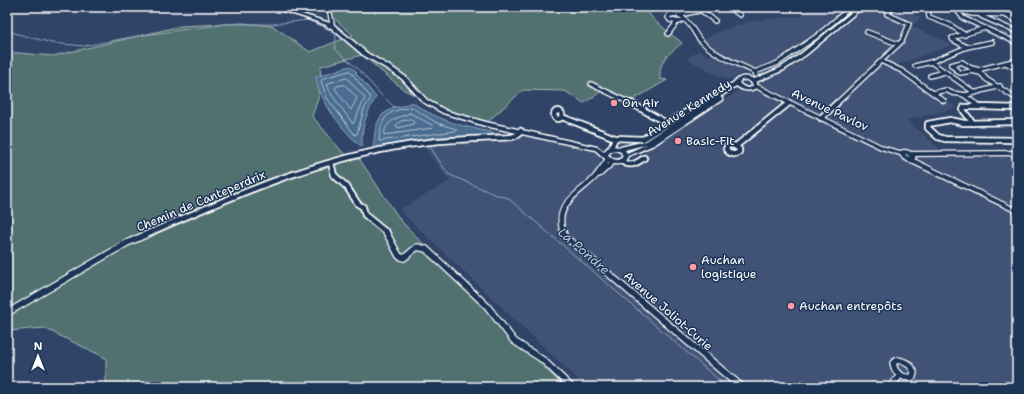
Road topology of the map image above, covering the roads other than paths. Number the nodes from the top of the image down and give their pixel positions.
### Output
1 (270, 7) edge
2 (329, 7) edge
3 (666, 7) edge
4 (717, 7) edge
5 (728, 7) edge
6 (851, 7) edge
7 (856, 7) edge
8 (862, 7) edge
9 (893, 7) edge
10 (934, 7) edge
11 (946, 7) edge
12 (973, 7) edge
13 (1008, 7) edge
14 (968, 9) dead end
15 (702, 11) junction
16 (670, 13) junction
17 (959, 13) junction
18 (1003, 14) junction
19 (740, 15) dead end
20 (1013, 15) dead end
21 (981, 16) junction
22 (679, 19) junction
23 (715, 21) dead end
24 (1017, 21) edge
25 (329, 24) junction
26 (985, 28) junction
27 (867, 32) dead end
28 (1017, 32) edge
29 (668, 34) dead end
30 (965, 35) junction
31 (992, 42) dead end
32 (1017, 43) edge
33 (898, 44) junction
34 (967, 47) junction
35 (1017, 60) edge
36 (881, 61) junction
37 (931, 62) junction
38 (1006, 62) junction
39 (915, 66) dead end
40 (1017, 69) edge
41 (980, 71) junction
42 (944, 72) junction
43 (972, 72) junction
44 (756, 74) junction
45 (930, 76) dead end
46 (747, 78) junction
47 (591, 84) dead end
48 (735, 84) junction
49 (754, 85) junction
50 (998, 87) junction
51 (742, 88) junction
52 (933, 93) junction
53 (975, 93) junction
54 (1015, 94) edge
55 (964, 95) junction
56 (1017, 99) edge
57 (944, 101) dead end
58 (784, 103) junction
59 (980, 107) junction
60 (1017, 108) edge
61 (562, 117) dead end
62 (821, 118) junction
63 (1017, 122) edge
64 (973, 123) junction
65 (668, 124) junction
66 (520, 131) junction
67 (1017, 140) edge
68 (583, 146) junction
69 (614, 146) junction
70 (736, 146) dead end
71 (1017, 152) edge
72 (626, 155) junction
73 (913, 156) junction
74 (609, 158) junction
75 (644, 158) dead end
76 (621, 161) junction
77 (331, 163) junction
78 (1017, 211) edge
79 (7, 313) edge
80 (900, 375) dead end
81 (571, 387) edge
82 (742, 387) edge
83 (891, 387) edge

1 - 25 main road
2 - 25 street
3 - 16 street
4 - 15 street
5 - 19 street
6 - 44 street
7 - 44 main road, Avenue Kennedy
8 - 49 main road
9 - 33 street
10 - 30 street
11 - 17 street
12 - 14 street
13 - 18 street
15 - 22 street
15 - 23 street
16 - 22 street
16 - 22 street
17 - 21 street
17 - 26 street
18 - 20 street
18 - 21 street
18 - 24 street
21 - 28 street
22 - 29 street
22 - 44 street
25 - 66 main road
26 - 30 street
26 - 32 street
27 - 33 street
30 - 34 street
31 - 34 street
33 - 36 street
34 - 37 street
35 - 38 street
36 - 52 street
36 - 62 street
37 - 39 street
37 - 42 street
38 - 40 street
38 - 41 street
41 - 43 street
41 - 43 street
41 - 50 street
42 - 45 street
42 - 53 street
43 - 50 street
44 - 46 main road, Avenue Kennedy
46 - 48 main road, Avenue Kennedy
46 - 49 main road
47 - 65 street
48 - 51 main road
48 - 65 street
48 - 69 main road, Avenue Kennedy
49 - 51 main road
49 - 58 street, Avenue Pavlov
50 - 53 street
50 - 54 street
51 - 72 main road, Avenue Kennedy
52 - 55 street
52 - 57 street
53 - 55 street
54 - 56 street
55 - 59 street
58 - 62 street, Avenue Pavlov
58 - 70 street
59 - 60 street
59 - 64 street
61 - 69 street
62 - 73 street, Avenue Pavlov
63 - 64 street
64 - 67 street
65 - 69 street
66 - 68 main road
66 - 77 street, Chemin de Canteperdrix
68 - 69 main road
68 - 74 main road
69 - 72 main road
69 - 74 main road
71 - 73 street
72 - 76 main road, Avenue Kennedy
73 - 78 street
74 - 76 main road
74 - 82 street, Avenue Joliot-Curie
75 - 76 street
77 - 79 street, Chemin de Canteperdrix
77 - 81 street
80 - 83 street

